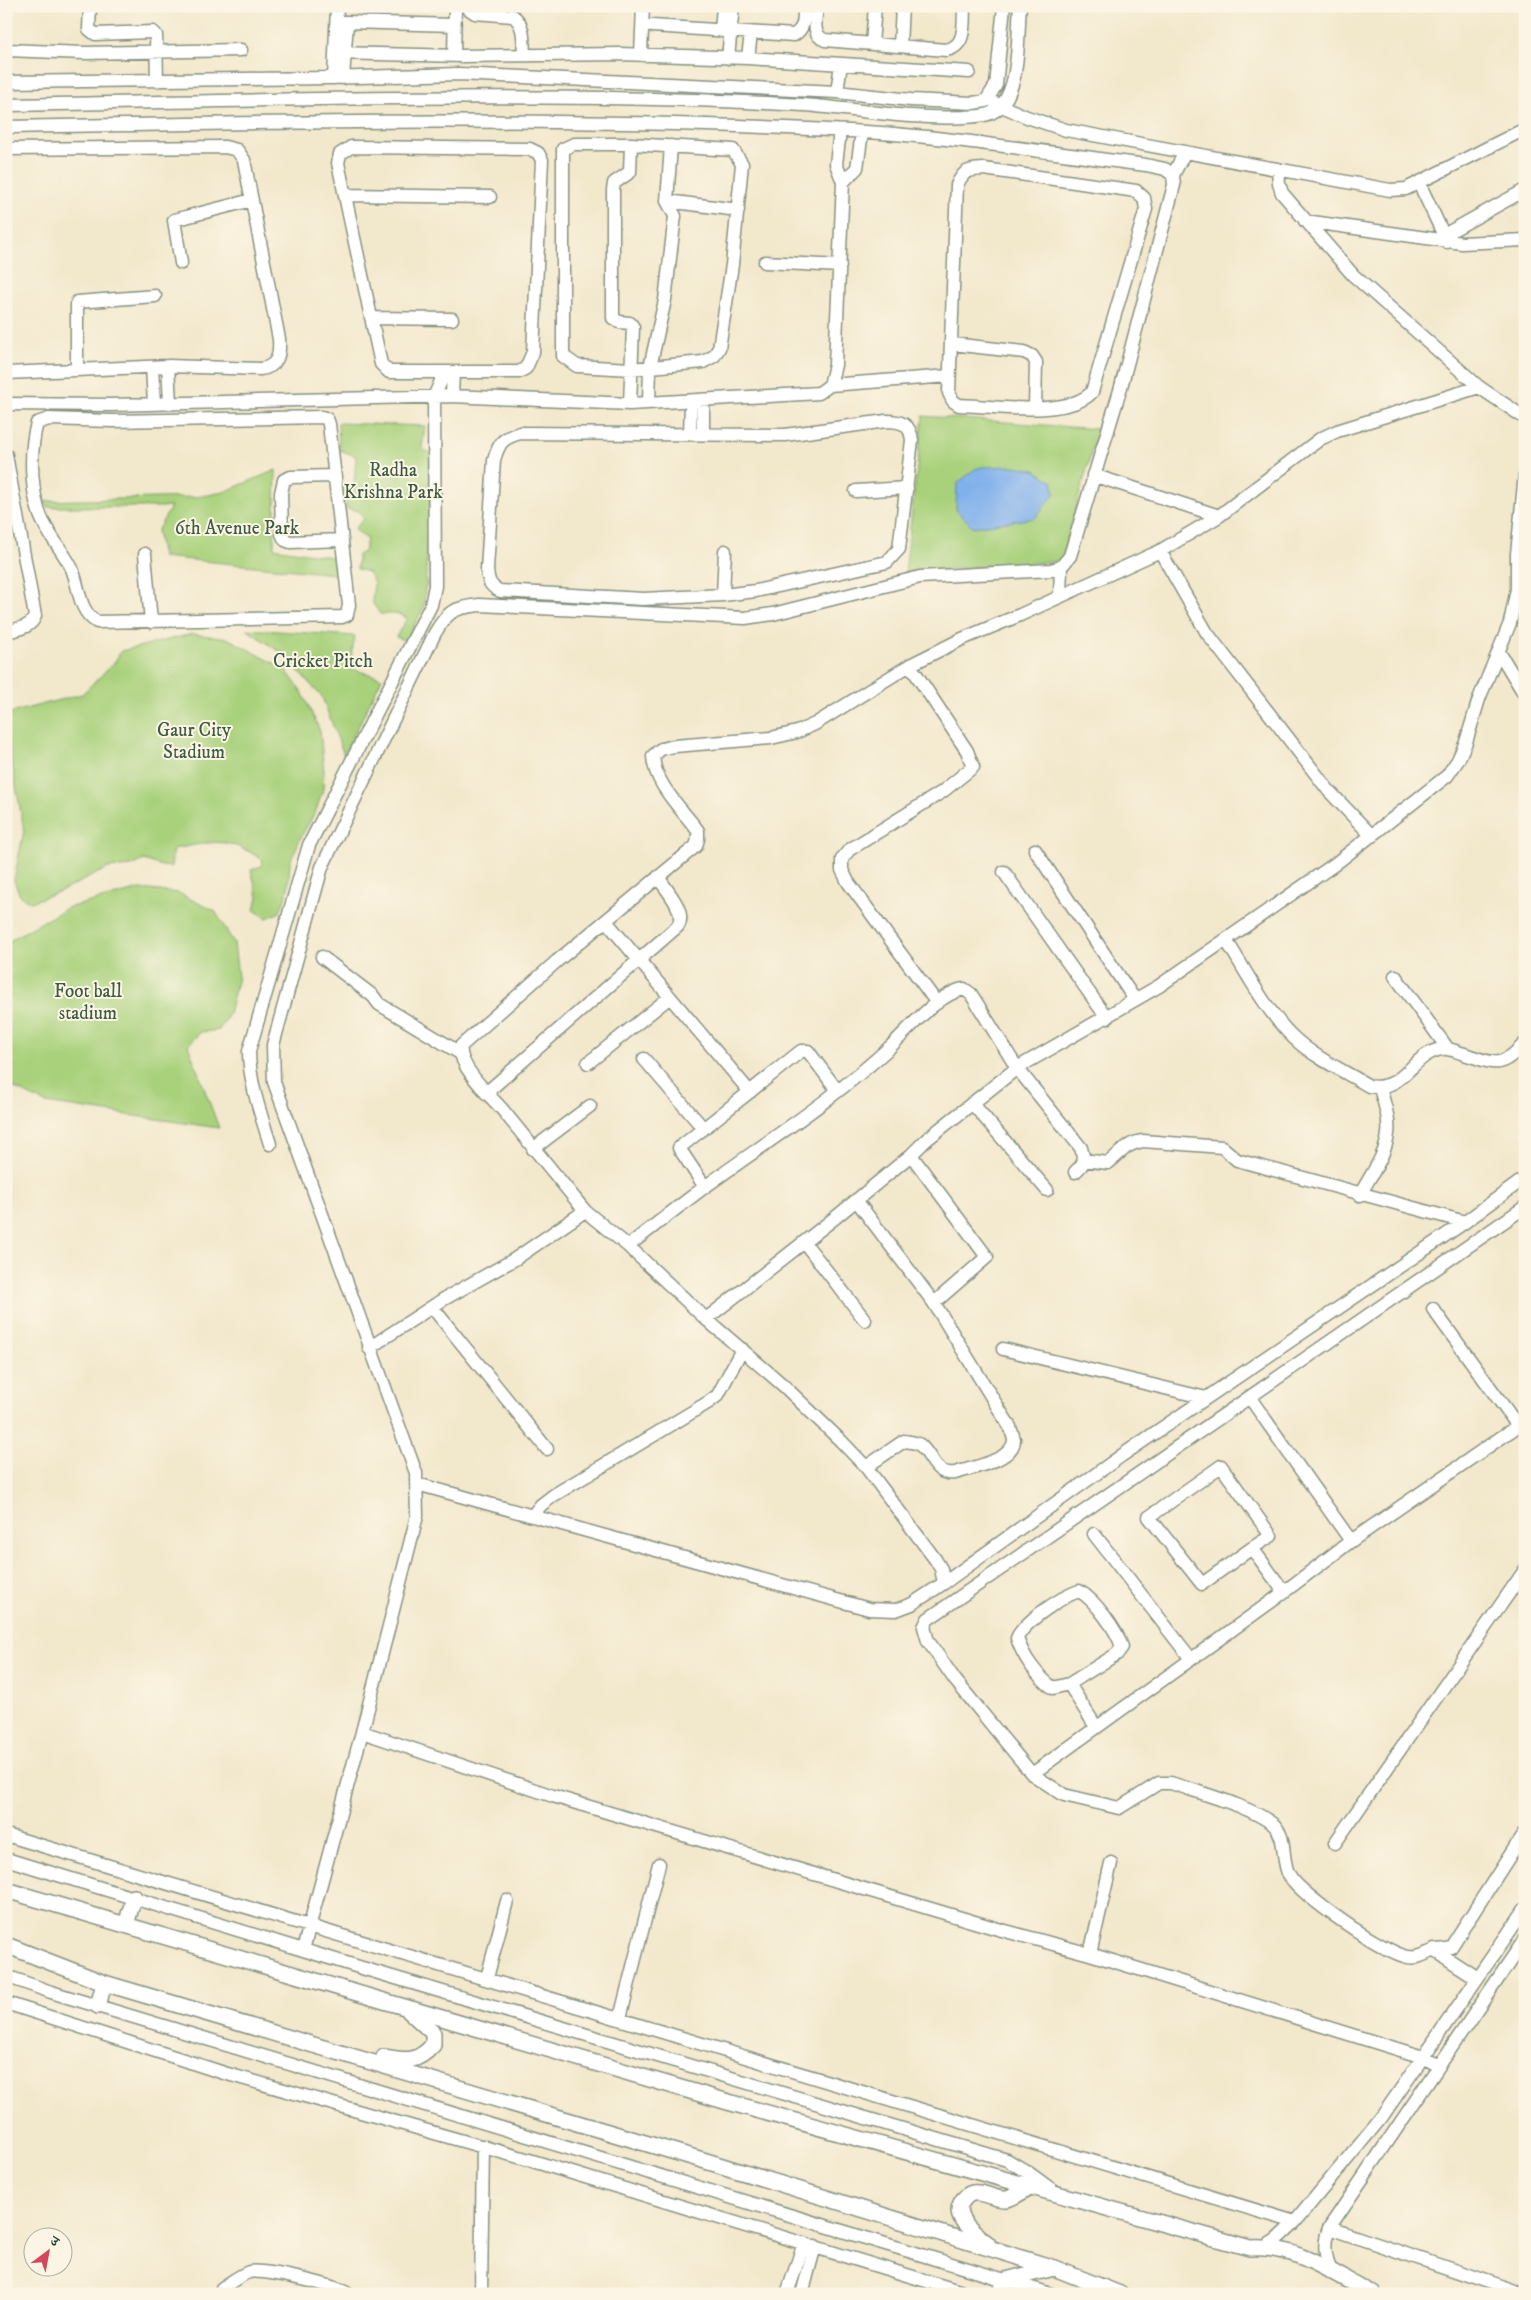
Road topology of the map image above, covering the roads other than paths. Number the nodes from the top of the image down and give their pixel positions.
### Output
1 (90, 6) edge
2 (337, 6) edge
3 (454, 6) edge
4 (470, 6) edge
5 (643, 6) edge
6 (723, 6) edge
7 (733, 6) edge
8 (804, 6) edge
9 (817, 6) edge
10 (875, 6) edge
11 (902, 6) edge
12 (964, 6) edge
13 (1004, 6) edge
14 (1020, 6) edge
15 (342, 22) junction
16 (454, 25) junction
17 (652, 26) dead end
18 (726, 32) junction
19 (751, 33) junction
20 (872, 44) junction
21 (900, 46) junction
22 (6, 50) edge
23 (241, 50) dead end
24 (156, 52) junction
25 (340, 53) junction
26 (524, 54) junction
27 (641, 55) junction
28 (454, 56) junction
29 (728, 58) junction
30 (748, 58) junction
31 (841, 64) junction
32 (969, 72) dead end
33 (339, 78) junction
34 (157, 80) junction
35 (6, 82) edge
36 (837, 92) junction
37 (988, 98) junction
38 (952, 102) junction
39 (6, 105) edge
40 (1002, 107) junction
41 (945, 118) junction
42 (6, 127) edge
43 (840, 131) junction
44 (1524, 131) edge
45 (862, 132) junction
46 (941, 139) junction
47 (631, 144) junction
48 (671, 146) junction
49 (6, 150) edge
50 (1185, 152) junction
51 (1278, 168) junction
52 (1173, 176) junction
53 (843, 182) junction
54 (1419, 183) junction
55 (1525, 190) edge
56 (345, 195) junction
57 (490, 197) dead end
58 (252, 200) junction
59 (667, 201) junction
60 (738, 210) junction
61 (1305, 221) junction
62 (1525, 240) edge
63 (1447, 242) junction
64 (764, 262) dead end
65 (182, 263) dead end
66 (840, 266) junction
67 (155, 296) dead end
68 (371, 318) junction
69 (452, 319) dead end
70 (952, 344) junction
71 (168, 366) junction
72 (152, 367) junction
73 (650, 367) junction
74 (632, 369) junction
75 (77, 370) junction
76 (447, 372) junction
77 (6, 373) edge
78 (949, 376) junction
79 (830, 385) junction
80 (1478, 387) junction
81 (452, 396) junction
82 (434, 397) junction
83 (697, 401) junction
84 (154, 403) junction
85 (179, 403) junction
86 (649, 403) junction
87 (6, 404) edge
88 (630, 404) junction
89 (1035, 408) junction
90 (1525, 418) edge
91 (184, 419) junction
92 (697, 434) junction
93 (6, 455) edge
94 (1525, 474) edge
95 (1093, 475) junction
96 (335, 476) junction
97 (907, 488) junction
98 (856, 491) dead end
99 (1219, 516) junction
100 (342, 540) junction
101 (1160, 551) junction
102 (725, 552) dead end
103 (145, 554) dead end
104 (1062, 567) junction
105 (723, 595) junction
106 (1060, 595) junction
107 (151, 622) junction
108 (6, 632) edge
109 (1499, 652) junction
110 (910, 665) junction
111 (1525, 695) edge
112 (1372, 836) junction
113 (1035, 850) dead end
114 (1004, 872) dead end
115 (658, 877) junction
116 (606, 921) junction
117 (1226, 940) junction
118 (322, 957) dead end
119 (639, 960) junction
120 (1395, 976) dead end
121 (670, 997) junction
122 (1135, 1000) junction
123 (937, 1003) junction
124 (1107, 1018) junction
125 (1525, 1042) edge
126 (1448, 1049) junction
127 (460, 1053) junction
128 (644, 1059) dead end
129 (588, 1063) dead end
130 (1017, 1068) junction
131 (1380, 1088) junction
132 (837, 1090) junction
133 (750, 1092) junction
134 (486, 1093) junction
135 (972, 1103) junction
136 (590, 1106) dead end
137 (703, 1128) junction
138 (270, 1144) dead end
139 (533, 1149) junction
140 (911, 1155) junction
141 (1084, 1160) junction
142 (1075, 1172) dead end
143 (1525, 1178) edge
144 (705, 1187) junction
145 (1047, 1190) dead end
146 (1360, 1195) junction
147 (856, 1200) junction
148 (1525, 1207) edge
149 (585, 1211) junction
150 (1465, 1222) junction
151 (804, 1242) junction
152 (628, 1246) junction
153 (934, 1303) junction
154 (433, 1308) junction
155 (1433, 1309) dead end
156 (706, 1319) junction
157 (865, 1320) dead end
158 (369, 1348) junction
159 (742, 1349) junction
160 (1004, 1349) dead end
161 (1206, 1398) junction
162 (1250, 1398) junction
163 (1521, 1424) edge
164 (546, 1450) dead end
165 (866, 1467) junction
166 (417, 1484) junction
167 (532, 1516) junction
168 (1094, 1534) dead end
169 (1351, 1541) junction
170 (1252, 1548) junction
171 (1525, 1570) edge
172 (944, 1583) junction
173 (1284, 1592) junction
174 (1191, 1659) junction
175 (1069, 1684) junction
176 (1096, 1726) junction
177 (362, 1732) junction
178 (1032, 1774) junction
179 (1525, 1832) edge
180 (6, 1835) edge
181 (1335, 1843) dead end
182 (6, 1859) edge
183 (659, 1864) dead end
184 (1111, 1864) dead end
185 (6, 1890) edge
186 (134, 1897) junction
187 (507, 1901) dead end
188 (1525, 1909) edge
189 (310, 1924) junction
190 (126, 1925) junction
191 (1525, 1939) edge
192 (6, 1946) edge
193 (303, 1950) junction
194 (1434, 1950) junction
195 (1090, 1954) junction
196 (6, 1976) edge
197 (487, 1978) junction
198 (1477, 1978) junction
199 (104, 1983) junction
200 (6, 2003) edge
201 (98, 2006) junction
202 (401, 2006) junction
203 (620, 2018) junction
204 (324, 2048) junction
205 (1423, 2057) junction
206 (1438, 2066) junction
207 (483, 2146) junction
208 (1031, 2186) junction
209 (1057, 2194) junction
210 (1295, 2222) junction
211 (1329, 2228) junction
212 (809, 2245) junction
213 (1265, 2247) junction
214 (998, 2251) junction
215 (1054, 2268) junction
216 (1330, 2269) junction
217 (1006, 2280) junction
218 (222, 2288) dead end
219 (348, 2294) edge
220 (480, 2294) edge
221 (787, 2294) edge
222 (802, 2294) edge
223 (969, 2294) edge
224 (998, 2294) edge
225 (1051, 2294) edge
226 (1120, 2294) edge
227 (1373, 2294) edge
228 (1524, 2294) edge

1 - 24 street
2 - 15 street
3 - 16 street
4 - 26 street
5 - 27 street
6 - 18 street
7 - 18 street
8 - 19 street
9 - 20 street
10 - 20 street
11 - 21 street
12 - 21 street
13 - 37 street
14 - 40 street
15 - 16 street
15 - 25 street
16 - 28 street
17 - 18 street
18 - 19 street
18 - 29 street
19 - 30 street
20 - 21 street
22 - 24 street
23 - 24 street
24 - 34 street
25 - 28 street
25 - 33 street
26 - 27 street
26 - 28 street
27 - 29 street
29 - 30 street
30 - 31 street
31 - 32 street
31 - 36 street
33 - 34 street
33 - 36 street
34 - 35 street
36 - 38 street
37 - 38 street
37 - 40 street
38 - 41 street
39 - 41 street
40 - 41 street
40 - 50 street
41 - 46 street
42 - 43 street
43 - 45 street
43 - 53 street
44 - 54 street
45 - 46 street
45 - 53 street
46 - 52 street
47 - 48 street
47 - 74 street
47 - 74 street
48 - 59 street
48 - 60 street
49 - 58 street
50 - 51 street
50 - 52 street
51 - 54 street
51 - 61 street
52 - 95 street
53 - 66 street
54 - 63 street
55 - 63 street
56 - 57 street
56 - 68 street
56 - 76 street
58 - 65 street
58 - 71 street
59 - 60 street
59 - 73 street
60 - 73 street
61 - 63 street
61 - 80 street
62 - 63 street
64 - 66 street
66 - 79 street
67 - 75 street
68 - 69 street
68 - 76 street
70 - 78 street
70 - 89 street
70 - 89 street
71 - 72 street
71 - 85 street
72 - 75 street
72 - 84 street
73 - 74 street
73 - 86 street
74 - 88 street
75 - 77 street
76 - 81 street
76 - 82 street
78 - 79 street
78 - 89 street
79 - 83 street
80 - 90 street
80 - 99 street
81 - 82 street
81 - 88 street
82 - 85 street
82 - 138 street
83 - 86 street
83 - 92 street
84 - 85 street
84 - 87 street
85 - 91 street
86 - 88 street
91 - 96 street
91 - 107 street
92 - 97 street
92 - 105 street
93 - 108 street
94 - 109 street
95 - 99 street
95 - 104 street
96 - 100 street
96 - 100 street
97 - 98 street
97 - 105 street
99 - 101 street
100 - 107 street
101 - 106 street
101 - 112 street
102 - 105 street
103 - 107 street
104 - 106 street
104 - 158 street
106 - 110 street
109 - 111 street
109 - 112 street
110 - 115 street
110 - 123 street
112 - 117 street
113 - 122 street
114 - 124 street
115 - 116 street
115 - 119 street
116 - 119 street
116 - 127 street
117 - 122 street
117 - 131 street
118 - 127 street
119 - 121 street
119 - 134 street
120 - 126 street
121 - 129 street
121 - 133 street
122 - 124 street
123 - 130 street
123 - 132 street
124 - 130 street
125 - 126 street
126 - 131 street
127 - 134 street
128 - 137 street
130 - 135 street
130 - 141 street
131 - 146 street
132 - 133 street
132 - 144 street
133 - 137 street
134 - 139 street
135 - 140 street
135 - 145 street
136 - 139 street
137 - 144 street
139 - 149 street
140 - 147 street
140 - 153 street
141 - 142 street
141 - 146 street
143 - 150 street
144 - 152 street
146 - 150 street
147 - 151 street
147 - 153 street
148 - 162 street
149 - 152 street
149 - 154 street
150 - 161 street
151 - 156 street
151 - 157 street
152 - 156 street
153 - 165 street
154 - 158 street
154 - 164 street
155 - 163 street
156 - 159 street
158 - 166 street
159 - 165 street
159 - 167 street
160 - 161 street
161 - 172 street
162 - 169 street
162 - 178 street
163 - 169 street
165 - 172 street
166 - 167 street
166 - 177 street
167 - 172 street
168 - 174 street
169 - 173 street
170 - 170 street
170 - 173 street
171 - 181 street
173 - 174 street
174 - 176 street
175 - 175 street
175 - 176 street
176 - 178 street
177 - 189 street
177 - 195 street
178 - 194 street
179 - 194 street
180 - 189 street
182 - 186 street
183 - 203 street
184 - 195 street
185 - 190 main road
186 - 190 main road
186 - 193 street
187 - 197 street
188 - 198 street
189 - 193 street
189 - 197 street
190 - 202 main road
191 - 206 street
192 - 199 main road
193 - 209 street
194 - 198 street
195 - 205 street
196 - 201 street
197 - 203 street
198 - 205 street
199 - 201 main road
199 - 204 main road
200 - 207 street
201 - 217 street
202 - 204 main road
202 - 208 main road
203 - 210 street
204 - 214 main road
205 - 206 street
205 - 210 street
206 - 211 street
207 - 212 street
207 - 220 street
208 - 209 main road
208 - 214 main road
209 - 213 main road
210 - 213 street
211 - 216 street
211 - 228 street
212 - 221 street
212 - 222 street
212 - 223 street
213 - 216 main road
214 - 215 main road
215 - 217 main road
215 - 226 main road
216 - 227 main road
217 - 224 main road
217 - 225 street
218 - 219 street

